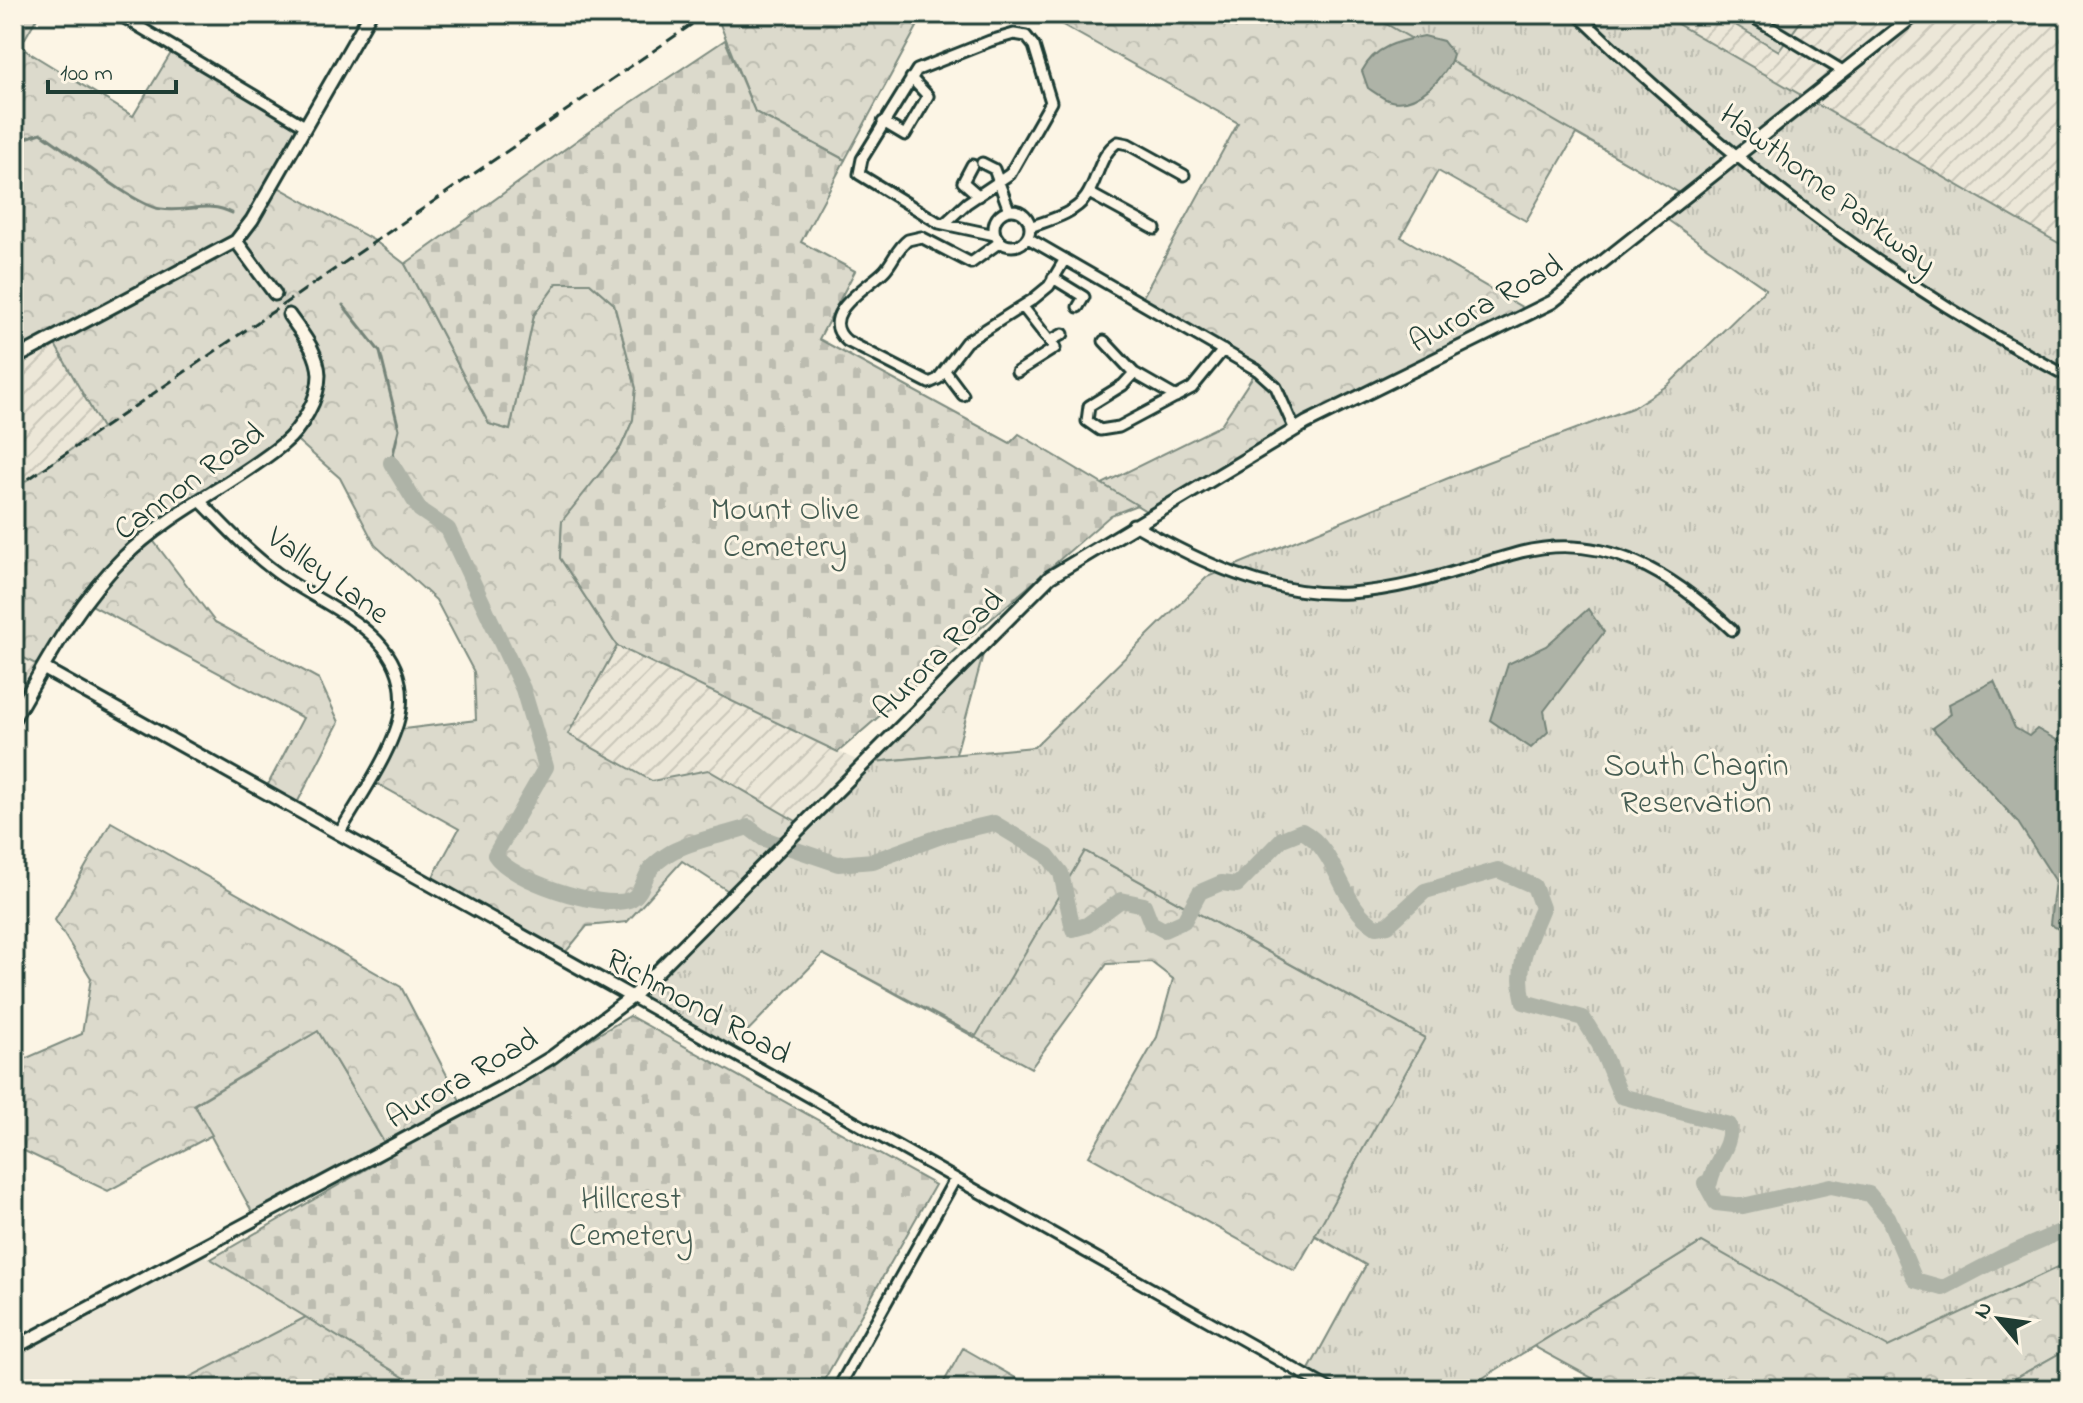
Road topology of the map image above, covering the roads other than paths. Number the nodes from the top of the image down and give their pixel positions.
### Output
1 (118, 14) edge
2 (370, 14) edge
3 (1577, 14) edge
4 (1748, 14) edge
5 (1916, 14) edge
6 (1843, 71) junction
7 (911, 78) junction
8 (883, 122) junction
9 (305, 126) junction
10 (1739, 154) junction
11 (1184, 175) dead end
12 (1000, 182) junction
13 (1089, 193) junction
14 (979, 196) junction
15 (1009, 210) junction
16 (944, 224) junction
17 (1155, 229) dead end
18 (1029, 232) junction
19 (997, 238) junction
20 (236, 241) junction
21 (1065, 259) junction
22 (1053, 278) junction
23 (275, 294) tunnel mouth
24 (1023, 307) junction
25 (1078, 307) dead end
26 (289, 315) tunnel mouth
27 (1063, 334) dead end
28 (1050, 341) junction
29 (1104, 341) dead end
30 (1223, 350) junction
31 (14, 359) edge
32 (945, 371) junction
33 (1017, 372) dead end
34 (1134, 373) junction
35 (2069, 377) edge
36 (963, 395) dead end
37 (1176, 397) junction
38 (1295, 430) junction
39 (199, 500) junction
40 (1133, 524) junction
41 (1732, 630) dead end
42 (43, 668) junction
43 (14, 718) edge
44 (339, 834) junction
45 (632, 997) junction
46 (955, 1179) junction
47 (14, 1348) edge
48 (838, 1389) edge
49 (1330, 1389) edge

1 - 9 street
2 - 9 main road
3 - 10 street, Hawthorne Parkway
4 - 6 street
5 - 6 main road, Aurora Road
6 - 10 main road, Aurora Road
7 - 8 street
7 - 8 street
7 - 12 street
8 - 16 street
9 - 20 main road
10 - 35 street, Hawthorne Parkway
10 - 38 main road, Aurora Road
11 - 13 street
12 - 14 street
12 - 14 street
12 - 15 street
13 - 17 street
13 - 18 street
14 - 16 street
15 - 18 street
15 - 19 street
16 - 19 street
18 - 19 street
18 - 21 street
19 - 32 street
20 - 23 main road
20 - 31 main road
21 - 22 street
21 - 30 street
22 - 24 street
22 - 25 street
24 - 28 street
24 - 32 street
26 - 39 main road, Cannon Road
27 - 28 street
28 - 33 street
29 - 34 street
30 - 37 street
30 - 38 street
32 - 36 street
34 - 37 street
34 - 37 street
38 - 40 main road, Aurora Road
39 - 42 main road, Cannon Road
39 - 44 street, Valley Lane
40 - 41 street
40 - 45 main road, Aurora Road
42 - 43 main road, Cannon Road
42 - 44 main road, Richmond Road
44 - 45 main road, Richmond Road
45 - 46 street, Richmond Road
45 - 47 main road, Aurora Road
46 - 48 street
46 - 49 street, Richmond Road

